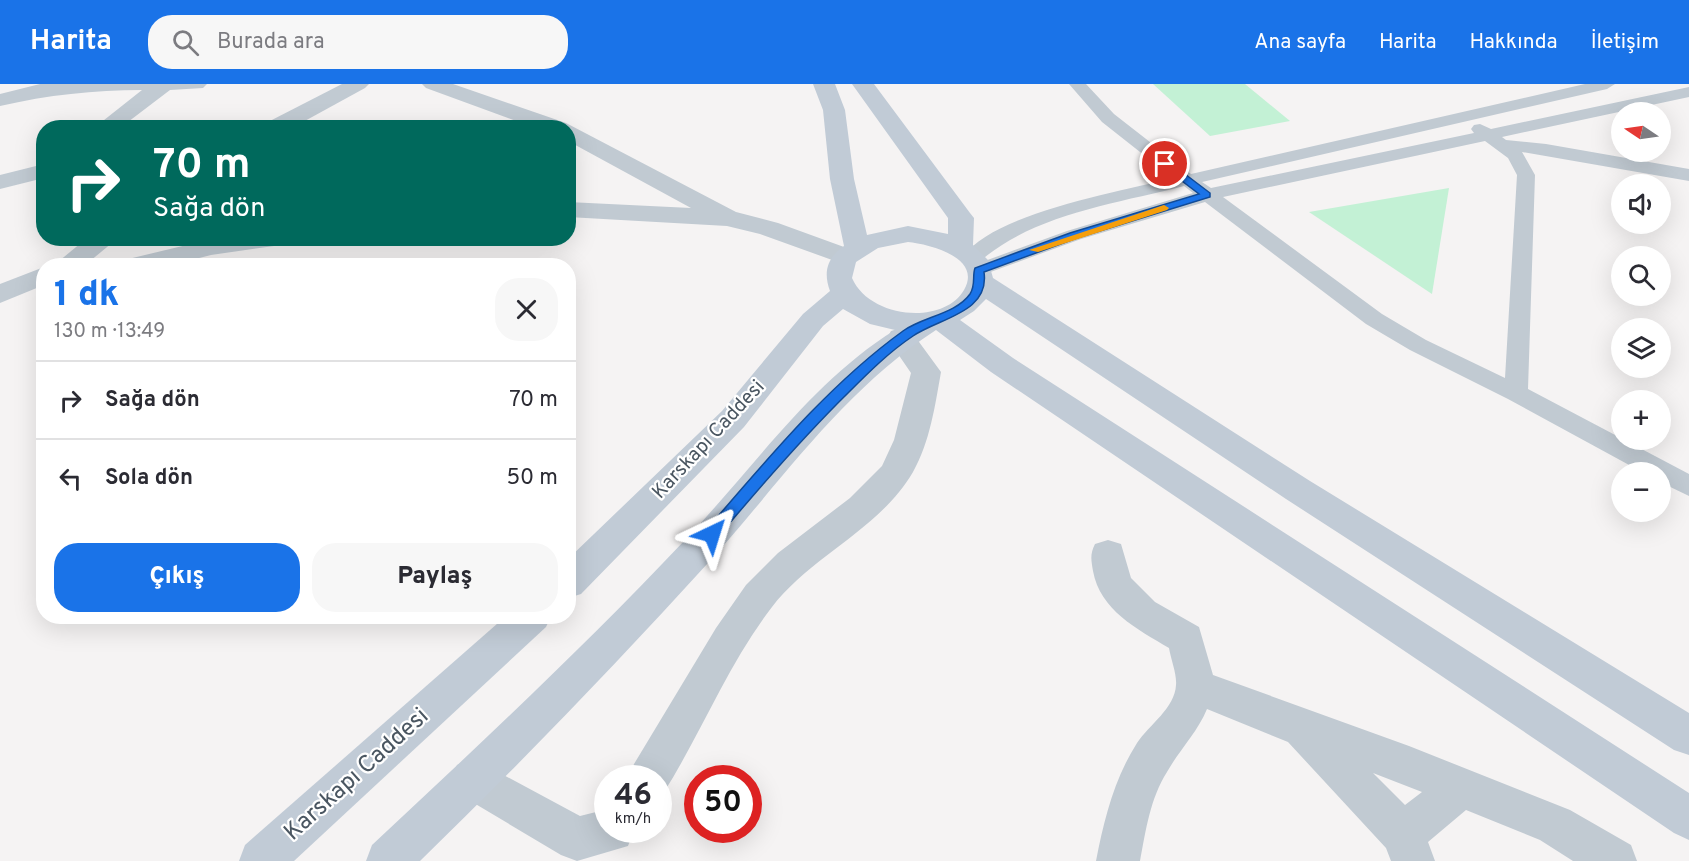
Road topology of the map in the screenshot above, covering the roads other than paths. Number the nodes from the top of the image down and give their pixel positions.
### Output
1 (101, 84) edge
2 (107, 84) edge
3 (196, 84) edge
4 (433, 84) edge
5 (824, 84) edge
6 (863, 84) edge
7 (1077, 84) edge
8 (1607, 84) edge
9 (353, 85) edge
10 (162, 86) junction
11 (1689, 92) edge
12 (0, 100) edge
13 (1462, 117) junction
14 (116, 120) edge
15 (289, 120) edge
16 (535, 120) edge
17 (576, 136) edge
18 (1496, 140) junction
19 (36, 173) edge
20 (1689, 175) edge
21 (1187, 180) junction
22 (0, 182) edge
23 (1207, 195) junction
24 (576, 209) edge
25 (727, 218) junction
26 (94, 246) edge
27 (197, 246) edge
28 (851, 252) junction
29 (77, 258) edge
30 (159, 258) edge
31 (972, 265) junction
32 (36, 279) edge
33 (36, 288) edge
34 (844, 293) junction
35 (0, 295) edge
36 (935, 319) junction
37 (902, 338) junction
38 (1516, 393) junction
39 (1689, 486) edge
40 (1108, 554) dead end
41 (576, 575) edge
42 (524, 624) edge
43 (1196, 686) junction
44 (1299, 727) junction
45 (1689, 736) edge
46 (657, 765) edge
47 (472, 779) junction
48 (1461, 787) junction
49 (1689, 818) edge
50 (594, 835) edge
51 (1408, 848) edge
52 (261, 861) edge
53 (388, 861) edge
54 (1118, 861) edge
55 (1615, 861) edge

1 - 12 street
2 - 10 street
3 - 10 street
4 - 16 street
5 - 28 main road
6 - 31 main road
7 - 21 lane
8 - 13 lane
9 - 15 street
10 - 14 street
11 - 18 lane
13 - 18 lane
13 - 21 lane
17 - 25 street
18 - 20 lane
18 - 23 lane
18 - 38 lane
19 - 22 street
21 - 23 lane
21 - 31 lane
23 - 31 lane
23 - 38 lane
24 - 25 street
25 - 28 street
26 - 29 street
27 - 30 street
28 - 31 main road
28 - 34 main road
31 - 36 main road
31 - 45 main road
32 - 35 street
33 - 35 street
34 - 36 main road
34 - 41 main road, Karskapı Caddesi
36 - 37 main road
36 - 49 main road
37 - 46 street
37 - 47 main road
38 - 39 lane
40 - 43 street
42 - 52 main road, Karskapı Caddesi
43 - 44 street
43 - 54 street
44 - 48 street
44 - 51 street
47 - 50 street
47 - 53 main road
48 - 51 street
48 - 55 street

